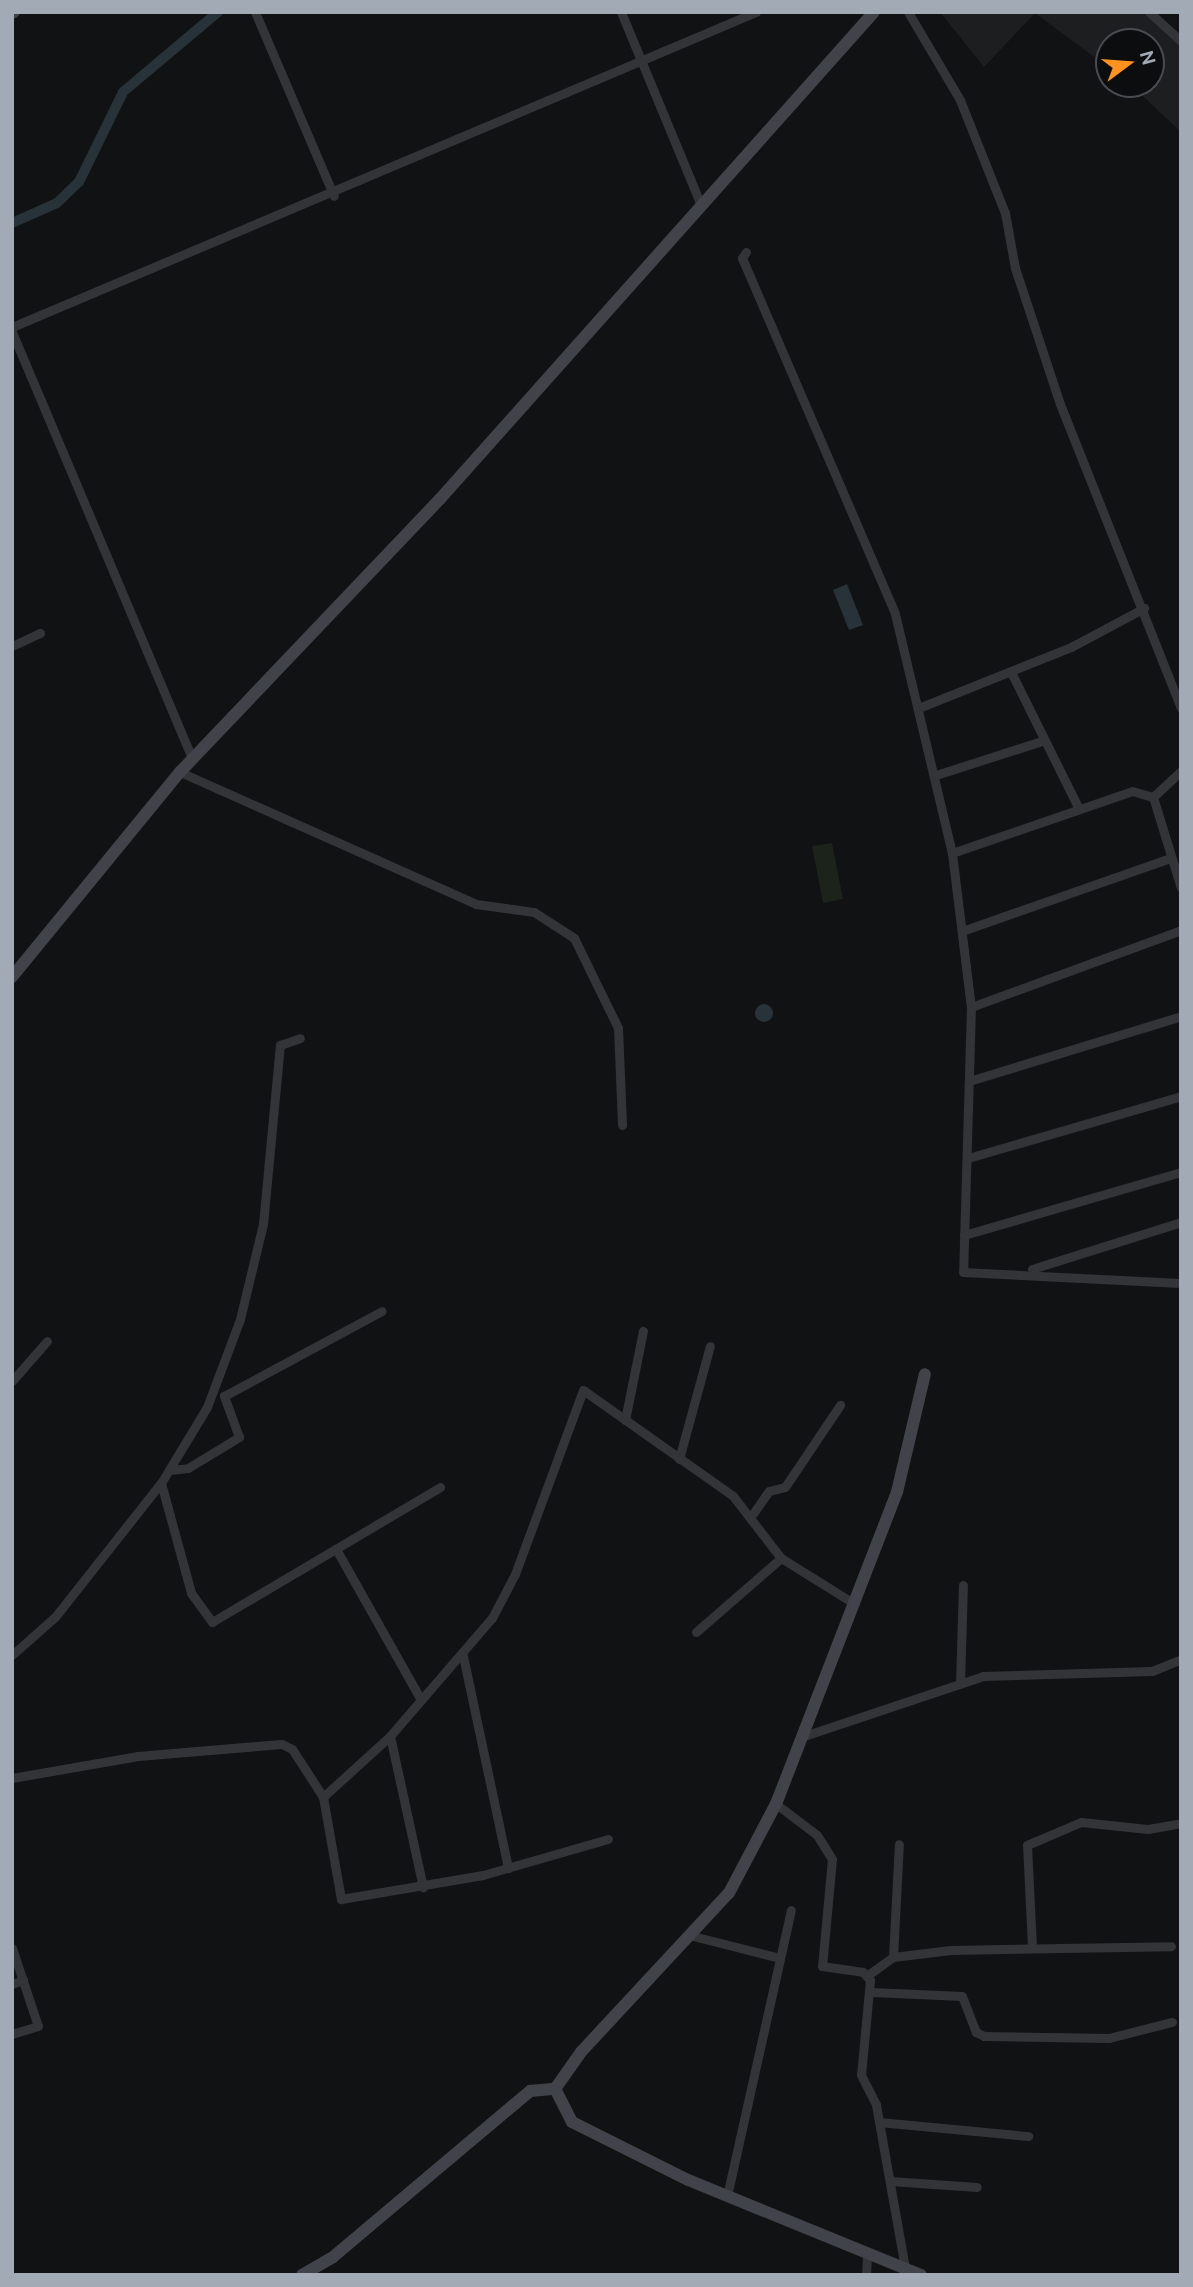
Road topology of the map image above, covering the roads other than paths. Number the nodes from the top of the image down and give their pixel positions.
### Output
1 (255, 12) edge
2 (621, 12) edge
3 (756, 12) edge
4 (874, 12) edge
5 (908, 12) edge
6 (1149, 12) edge
7 (1181, 41) edge
8 (643, 63) junction
9 (334, 196) junction
10 (701, 205) junction
11 (746, 251) dead end
12 (12, 330) edge
13 (1144, 608) junction
14 (40, 633) dead end
15 (12, 646) edge
16 (1011, 672) junction
17 (921, 707) junction
18 (1181, 708) edge
19 (1045, 740) junction
20 (192, 759) junction
21 (1181, 771) edge
22 (180, 772) junction
23 (936, 775) junction
24 (1153, 797) junction
25 (1079, 809) junction
26 (952, 853) junction
27 (1170, 858) junction
28 (1181, 888) edge
29 (1181, 930) edge
30 (962, 931) junction
31 (12, 977) edge
32 (971, 1007) junction
33 (1181, 1016) edge
34 (300, 1038) dead end
35 (969, 1081) junction
36 (1181, 1096) edge
37 (622, 1125) dead end
38 (968, 1158) junction
39 (1181, 1172) edge
40 (1181, 1222) edge
41 (964, 1235) junction
42 (1027, 1271) junction
43 (1181, 1283) edge
44 (383, 1311) dead end
45 (643, 1331) dead end
46 (47, 1341) dead end
47 (710, 1346) dead end
48 (925, 1374) dead end
49 (12, 1381) edge
50 (840, 1405) dead end
51 (625, 1420) junction
52 (678, 1459) junction
53 (170, 1470) junction
54 (161, 1483) junction
55 (440, 1487) dead end
56 (752, 1515) junction
57 (336, 1549) junction
58 (781, 1558) junction
59 (963, 1585) dead end
60 (855, 1604) junction
61 (696, 1632) dead end
62 (12, 1656) edge
63 (463, 1656) junction
64 (1181, 1659) edge
65 (960, 1684) junction
66 (420, 1698) junction
67 (807, 1735) junction
68 (390, 1736) junction
69 (12, 1778) edge
70 (323, 1797) junction
71 (776, 1804) junction
72 (1181, 1823) edge
73 (608, 1839) dead end
74 (899, 1844) dead end
75 (508, 1868) junction
76 (423, 1886) junction
77 (791, 1909) dead end
78 (693, 1936) junction
79 (1171, 1946) dead end
80 (1032, 1947) junction
81 (12, 1948) edge
82 (893, 1957) junction
83 (779, 1958) junction
84 (869, 1975) junction
85 (23, 1980) junction
86 (12, 1984) edge
87 (872, 1992) junction
88 (1172, 2022) dead end
89 (12, 2034) edge
90 (555, 2089) junction
91 (879, 2122) junction
92 (1028, 2136) dead end
93 (890, 2181) junction
94 (976, 2188) dead end
95 (727, 2196) junction
96 (867, 2253) junction
97 (905, 2268) junction
98 (302, 2275) edge
99 (866, 2275) edge
100 (921, 2275) edge

1 - 9 street
2 - 8 street
3 - 8 street
4 - 10 street
5 - 13 street
6 - 7 street
8 - 9 street
8 - 10 street
9 - 12 street
10 - 20 street
11 - 17 street
12 - 20 street
13 - 16 street
13 - 18 street
14 - 15 street
16 - 17 street
16 - 19 street
17 - 23 street
19 - 23 street
19 - 25 street
20 - 22 street
21 - 24 street
22 - 31 street
22 - 37 street
23 - 26 street
24 - 25 street
24 - 27 street
25 - 26 street
26 - 30 street
27 - 28 street
27 - 30 street
29 - 32 street
30 - 32 street
32 - 35 street
33 - 35 street
34 - 53 street
35 - 38 street
36 - 38 street
38 - 41 street
39 - 41 street
40 - 42 street
41 - 42 street
42 - 43 street
44 - 53 street
45 - 51 street
46 - 49 street
47 - 52 street
48 - 60 street
50 - 56 street
51 - 52 street
51 - 63 street
52 - 56 street
53 - 54 street
54 - 57 street
54 - 62 street
55 - 57 street
56 - 58 street
57 - 66 street
58 - 60 street
58 - 61 street
59 - 65 street
60 - 67 street
63 - 66 street
63 - 75 street
64 - 65 street
65 - 67 street
66 - 68 street
67 - 71 street
68 - 70 street
68 - 76 street
69 - 70 street
70 - 76 street
71 - 78 street
71 - 84 street
72 - 80 street
73 - 75 street
74 - 82 street
75 - 76 street
77 - 83 street
78 - 83 street
78 - 90 street
79 - 80 street
80 - 82 street
81 - 85 street
82 - 84 street
83 - 95 street
84 - 87 street
85 - 86 street
85 - 89 street
87 - 88 street
87 - 91 street
90 - 95 street
90 - 98 street
91 - 92 street
91 - 93 street
93 - 94 street
93 - 97 street
95 - 96 street
96 - 97 street
96 - 99 street
97 - 100 street

